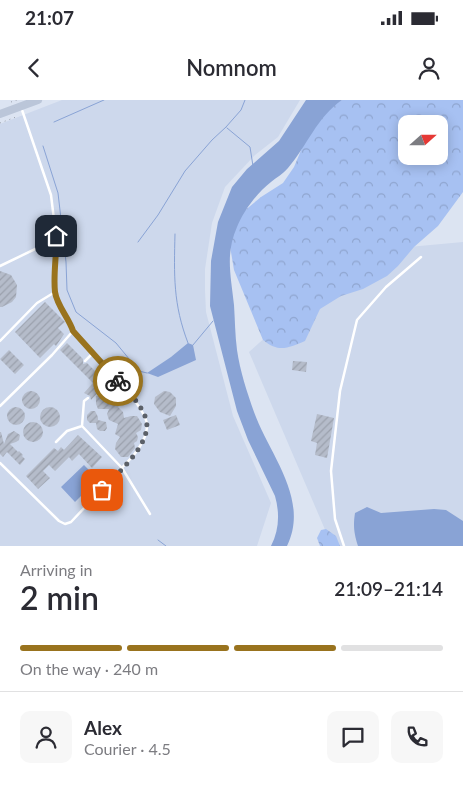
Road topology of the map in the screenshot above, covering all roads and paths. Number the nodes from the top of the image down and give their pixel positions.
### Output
1 (38, 100) edge
2 (16, 102) edge
3 (0, 114) edge
4 (16, 117) dead end
5 (0, 123) edge
6 (56, 240) junction
7 (421, 257) dead end
8 (0, 266) edge
9 (55, 292) junction
10 (73, 331) junction
11 (0, 341) edge
12 (93, 353) junction
13 (85, 361) dead end
14 (88, 398) dead end
15 (0, 406) edge
16 (82, 426) junction
17 (56, 442) dead end
18 (0, 463) edge
19 (122, 468) junction
20 (150, 514) dead end
21 (344, 546) edge

1 - 2 main road
2 - 3 main road
2 - 6 lane
4 - 5 path
6 - 8 lane
6 - 9 lane
7 - 21 lane
9 - 10 lane
9 - 11 lane
10 - 12 lane
10 - 15 lane
12 - 13 lane
12 - 19 lane
14 - 16 lane
16 - 17 lane
16 - 19 lane
18 - 19 lane
19 - 20 lane

